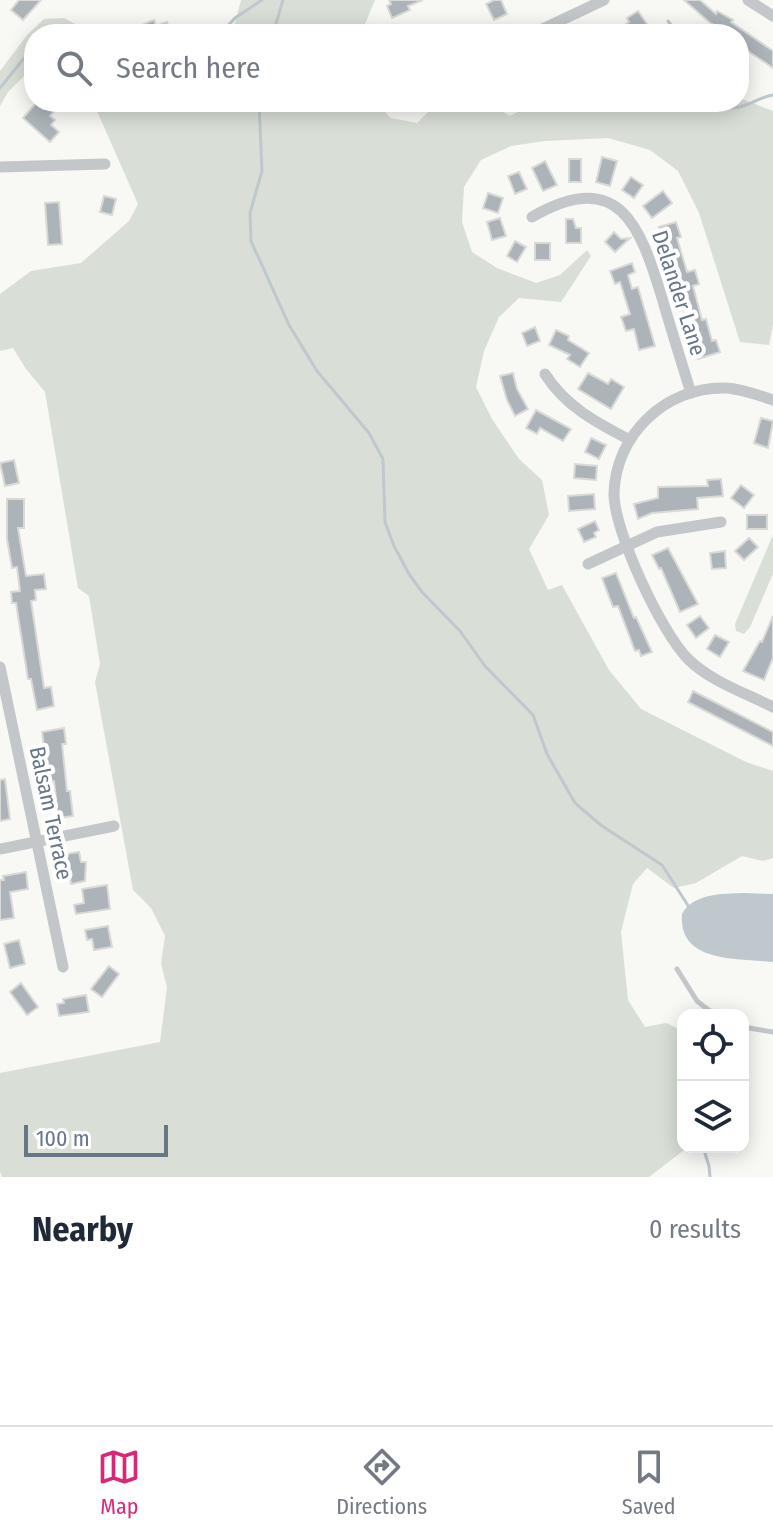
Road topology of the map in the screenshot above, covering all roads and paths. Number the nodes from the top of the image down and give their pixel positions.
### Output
1 (604, 0) edge
2 (748, 0) edge
3 (773, 16) edge
4 (553, 24) edge
5 (105, 164) dead end
6 (0, 167) edge
7 (532, 217) dead end
8 (545, 374) dead end
9 (691, 393) junction
10 (773, 400) edge
11 (630, 440) junction
12 (721, 522) dead end
13 (626, 545) junction
14 (588, 564) dead end
15 (0, 667) edge
16 (772, 704) edge
17 (114, 826) dead end
18 (36, 842) junction
19 (0, 849) edge
20 (63, 967) dead end
21 (677, 969) dead end
22 (707, 1009) edge
23 (749, 1028) edge
24 (773, 1032) edge

1 - 4 street
2 - 3 street
5 - 6 street
7 - 9 street, Delander Lane
8 - 11 street
9 - 10 street
9 - 11 street
11 - 13 street
12 - 13 street
13 - 14 street
13 - 16 street
15 - 18 street, Balsam Terrace
17 - 18 street
18 - 19 street
18 - 20 street, Balsam Terrace
21 - 22 lane
23 - 24 lane

